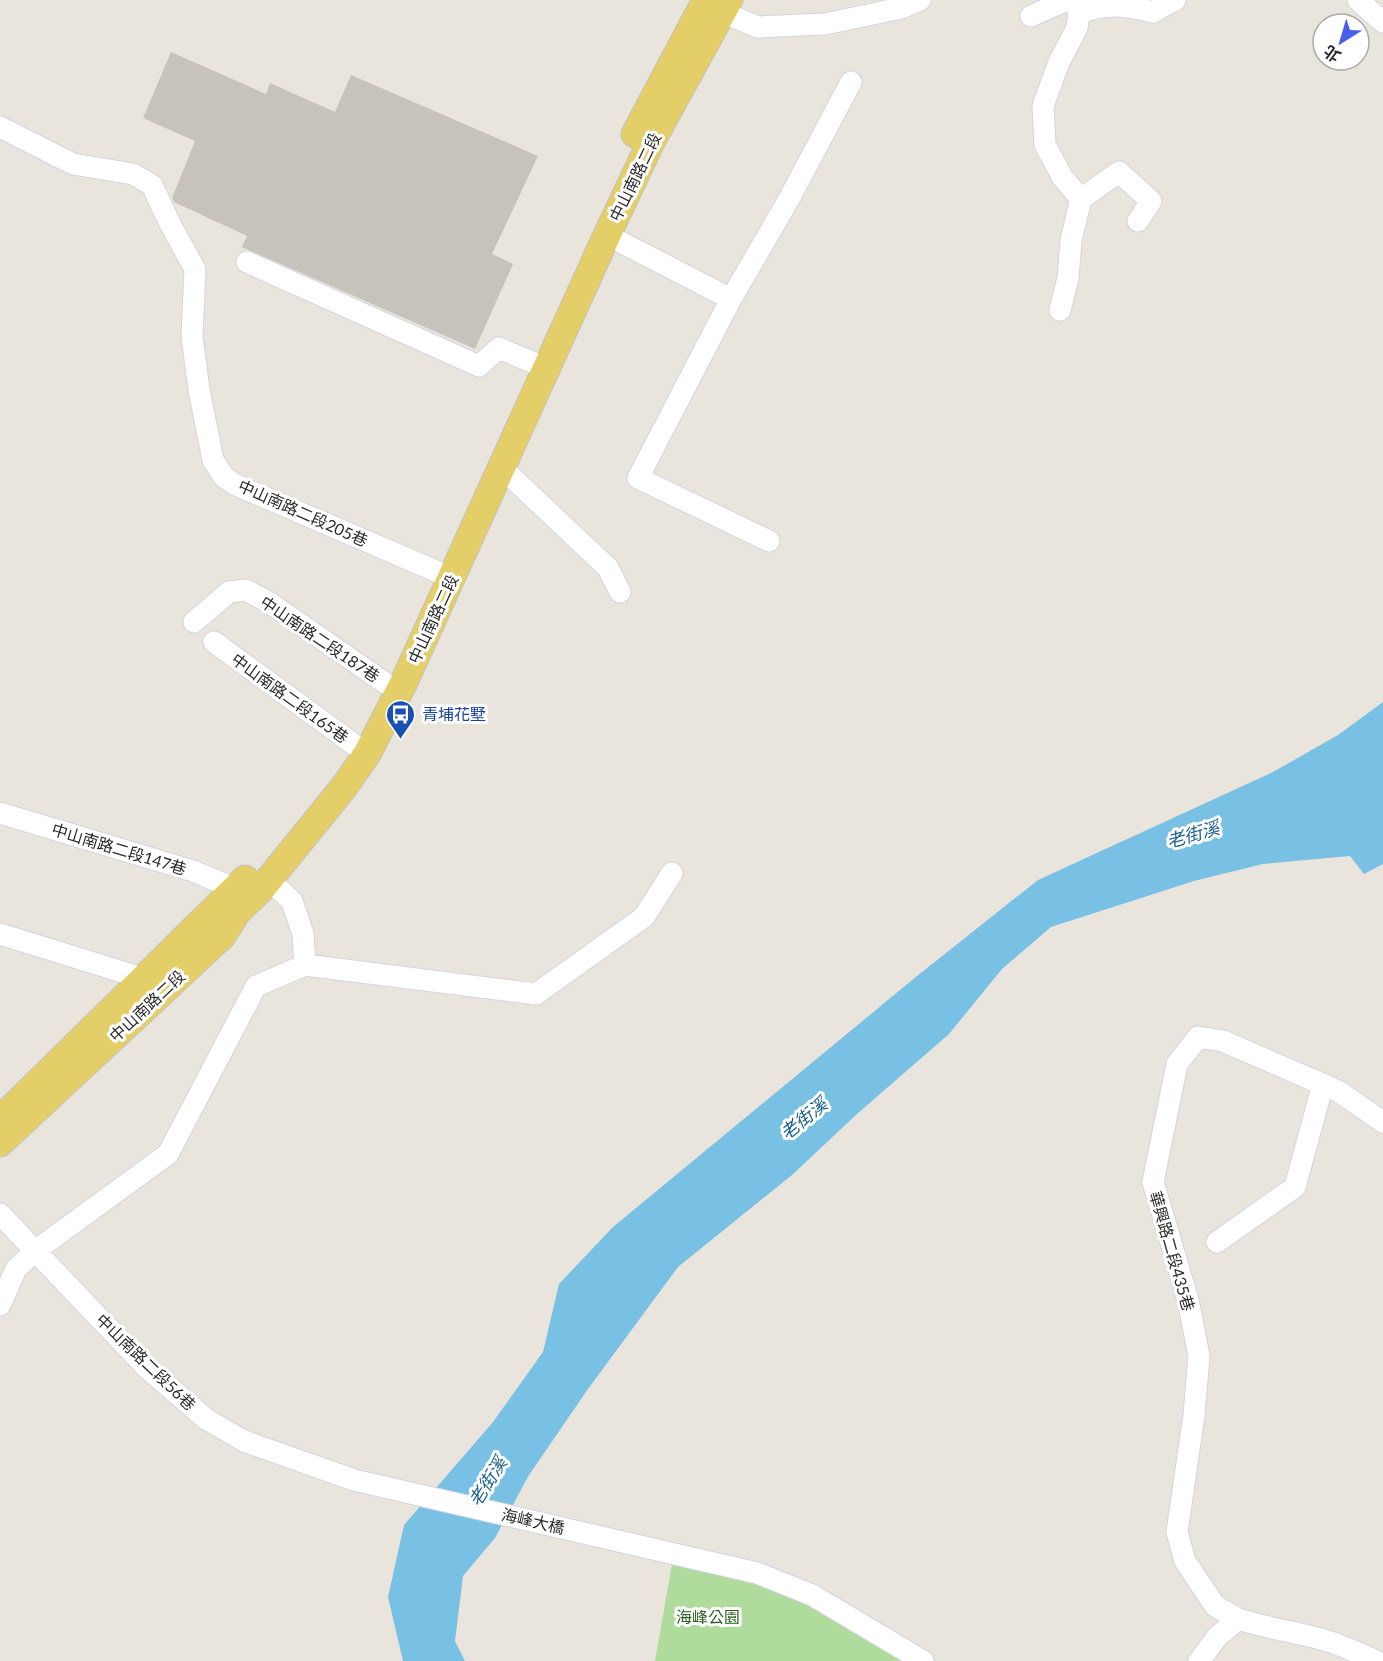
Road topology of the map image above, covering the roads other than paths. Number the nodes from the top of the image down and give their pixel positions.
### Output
1 (920, 0) edge
2 (1175, 0) edge
3 (1358, 0) edge
4 (715, 4) edge
5 (1073, 4) edge
6 (1031, 16) dead end
7 (1383, 22) edge
8 (851, 82) dead end
9 (0, 127) edge
10 (1081, 199) junction
11 (1138, 221) dead end
12 (607, 236) junction
13 (247, 262) dead end
14 (731, 299) junction
15 (1060, 310) dead end
16 (538, 364) junction
17 (501, 467) junction
18 (769, 542) dead end
19 (443, 574) junction
20 (620, 592) dead end
21 (194, 622) dead end
22 (214, 642) dead end
23 (385, 683) junction
24 (360, 749) junction
25 (0, 813) edge
26 (672, 873) dead end
27 (269, 880) junction
28 (236, 889) junction
29 (0, 934) edge
30 (304, 965) junction
31 (142, 978) junction
32 (1323, 1084) junction
33 (0, 1119) edge
34 (1383, 1122) edge
35 (0, 1143) edge
36 (0, 1214) edge
37 (1217, 1242) dead end
38 (35, 1251) junction
39 (0, 1305) edge
40 (354, 1480) joint
41 (1238, 1618) junction
42 (923, 1661) edge
43 (1199, 1661) edge
44 (1376, 1661) edge

1 - 4 street
2 - 5 street
3 - 7 street
4 - 12 main road, 中山南路二段
4 - 16 main road, 中山南路二段
5 - 6 street
5 - 10 street
8 - 14 street
9 - 19 street, 中山南路二段205巷
10 - 11 street
10 - 15 street
12 - 14 street
12 - 16 main road, 中山南路二段
13 - 16 street
14 - 18 street
16 - 17 main road, 中山南路二段
16 - 19 main road, 中山南路二段
17 - 19 main road, 中山南路二段
17 - 20 street
19 - 23 main road, 中山南路二段
19 - 24 main road, 中山南路二段
21 - 23 street, 中山南路二段187巷
22 - 24 street, 中山南路二段165巷
23 - 24 main road, 中山南路二段
24 - 27 main road, 中山南路二段
24 - 28 main road, 中山南路二段
25 - 28 street, 中山南路二段147巷
26 - 30 street
27 - 30 street
27 - 35 main road, 中山南路二段
28 - 31 main road, 中山南路二段
29 - 31 street
30 - 38 street
31 - 33 main road, 中山南路二段
32 - 34 street, 華興路二段435巷
32 - 37 street
32 - 41 street, 華興路二段435巷
36 - 38 street, 中山南路二段56巷
38 - 39 street
38 - 40 street, 中山南路二段56巷
40 - 42 street, 海峰大橋
41 - 43 street
41 - 44 street

